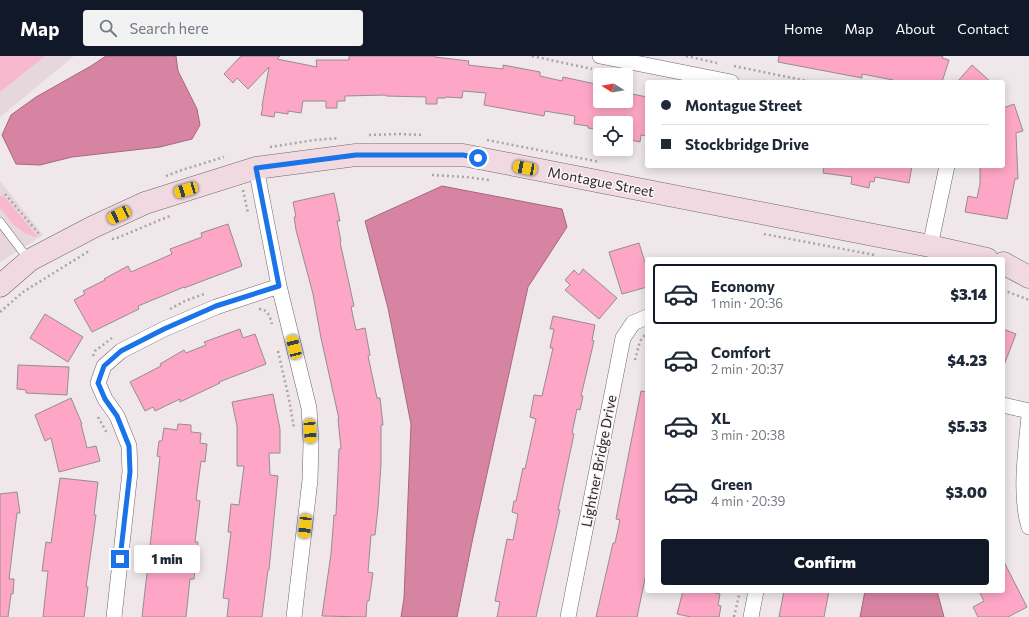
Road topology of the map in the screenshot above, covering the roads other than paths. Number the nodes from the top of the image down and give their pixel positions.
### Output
1 (598, 63) edge
2 (717, 80) edge
3 (256, 168) junction
4 (947, 168) edge
5 (0, 222) edge
6 (930, 246) junction
7 (978, 257) edge
8 (30, 260) junction
9 (1005, 264) edge
10 (1029, 277) edge
11 (0, 286) edge
12 (279, 286) junction
13 (645, 318) edge
14 (1005, 405) edge
15 (1029, 411) edge
16 (1029, 416) edge
17 (1029, 527) edge
18 (756, 593) edge
19 (114, 617) edge
20 (294, 617) edge
21 (568, 617) edge
22 (751, 617) edge

1 - 2 street
3 - 6 street, Montague Street
3 - 8 street, Montague Street
3 - 12 street
4 - 6 street
5 - 8 lane
6 - 7 street, Montague Street
8 - 11 street, Montague Street
9 - 10 street
12 - 19 street
12 - 20 street
13 - 21 street, Lightner Bridge Drive
14 - 15 street
16 - 17 street
18 - 22 street

